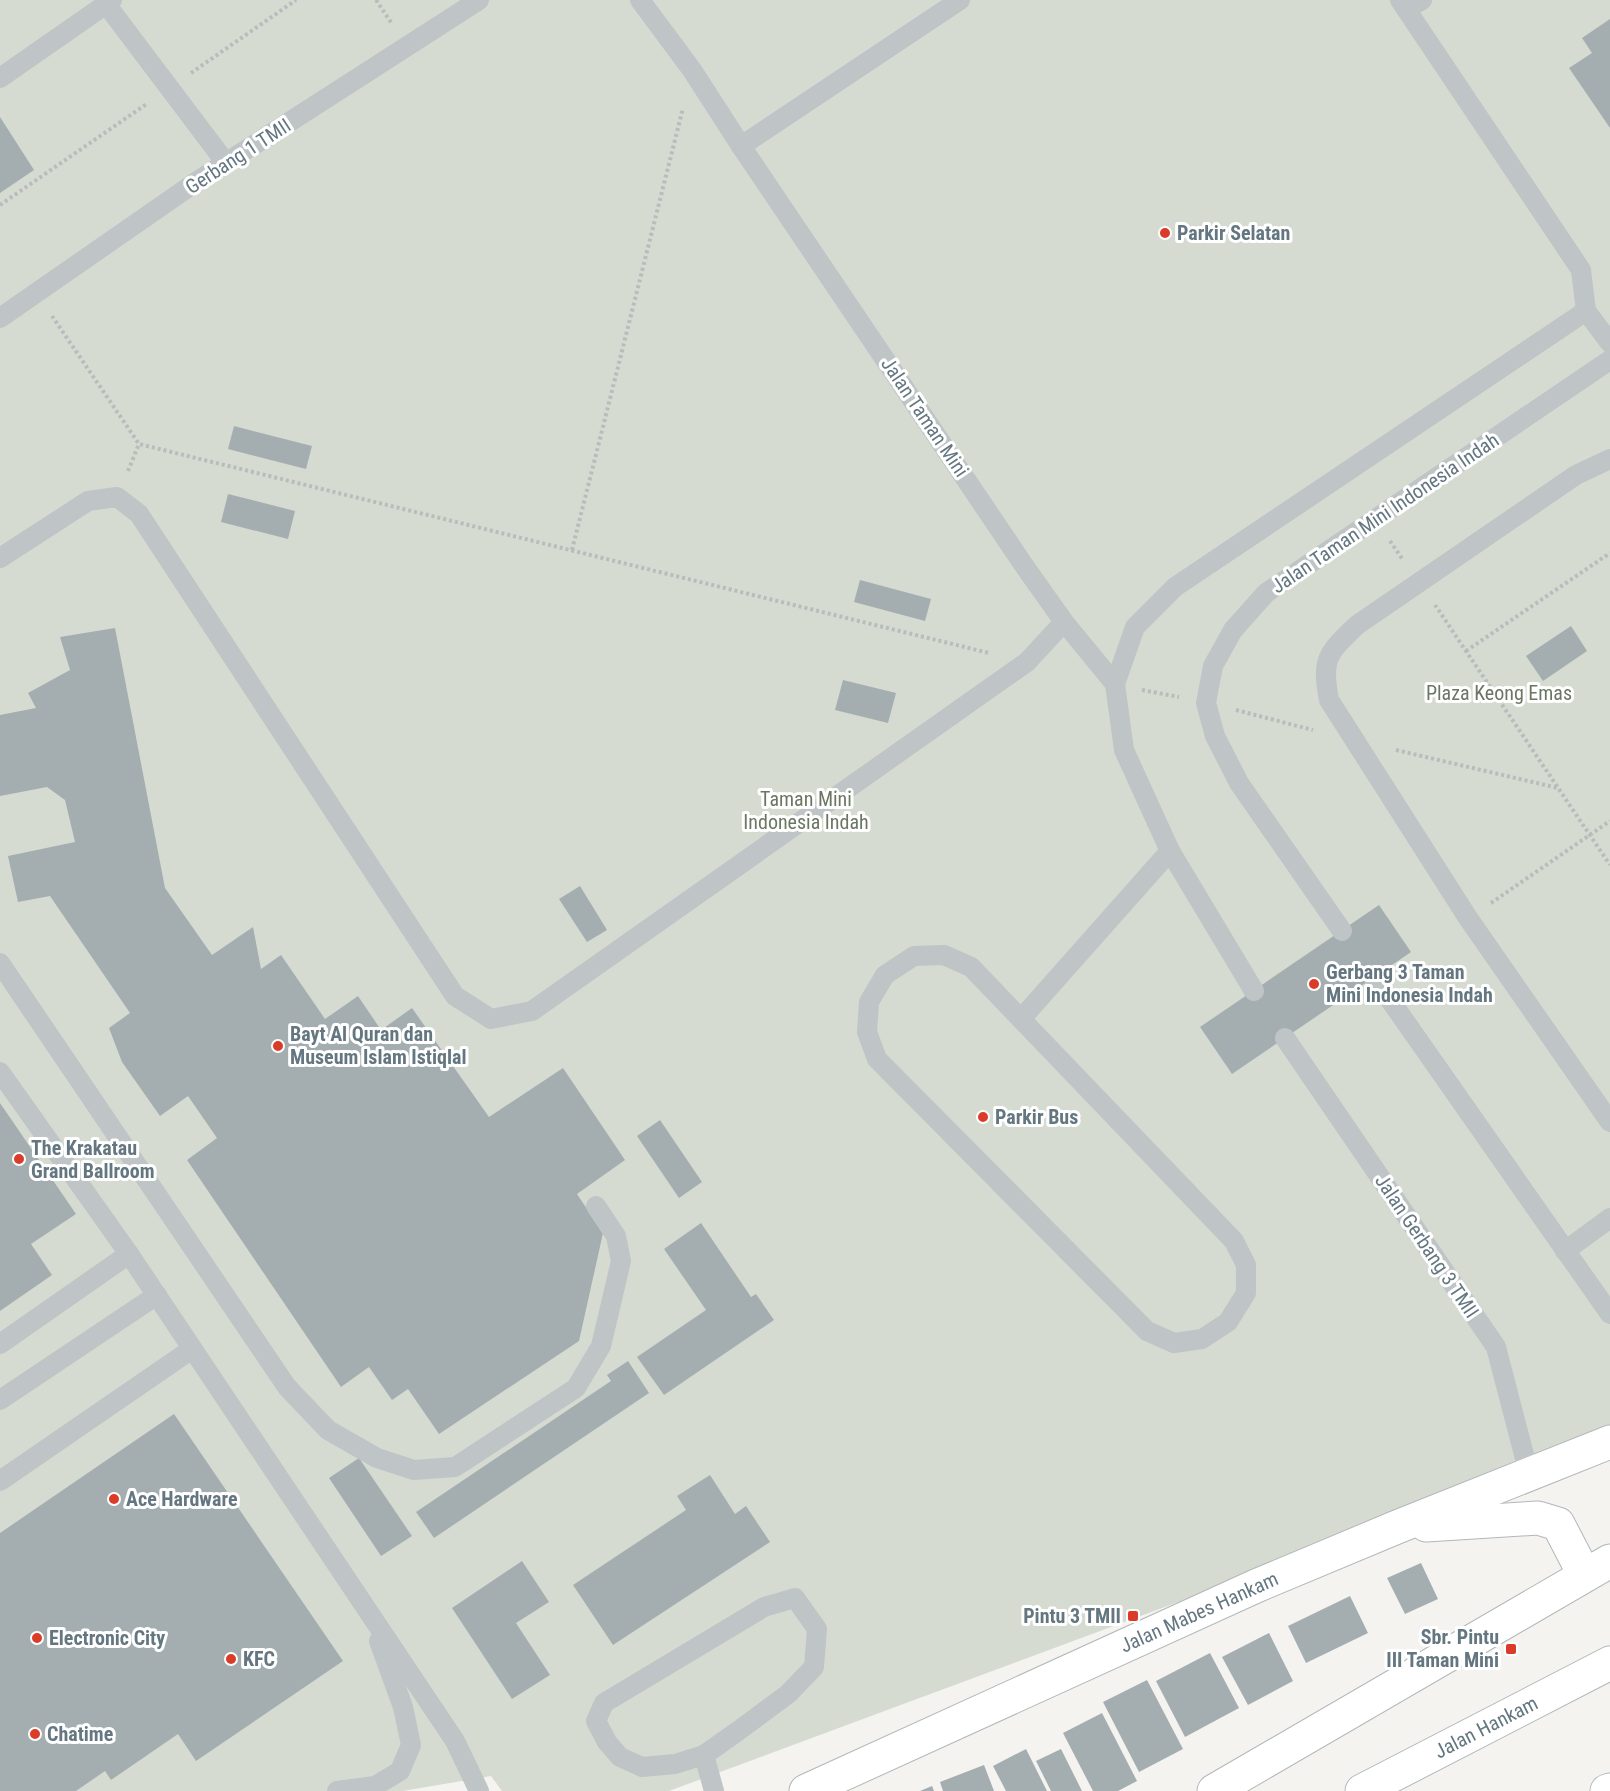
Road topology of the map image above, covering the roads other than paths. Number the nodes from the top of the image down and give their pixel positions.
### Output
1 (479, 0) edge
2 (640, 0) edge
3 (960, 0) edge
4 (109, 2) edge
5 (1409, 3) edge
6 (0, 78) edge
7 (741, 146) junction
8 (226, 163) junction
9 (1586, 311) junction
10 (0, 318) edge
11 (1610, 343) edge
12 (1610, 360) edge
13 (1610, 459) edge
14 (0, 558) edge
15 (1064, 622) junction
16 (1115, 684) junction
17 (1170, 850) junction
18 (1342, 931) dead end
19 (0, 963) edge
20 (1374, 977) dead end
21 (1254, 991) dead end
22 (1022, 1019) junction
23 (1285, 1038) dead end
24 (0, 1072) edge
25 (1610, 1122) edge
26 (596, 1206) dead end
27 (1610, 1218) edge
28 (1565, 1251) junction
29 (129, 1254) junction
30 (157, 1295) junction
31 (1610, 1314) edge
32 (0, 1344) edge
33 (192, 1349) junction
34 (0, 1400) edge
35 (1606, 1447) edge
36 (1529, 1474) junction
37 (0, 1481) edge
38 (1397, 1527) junction
39 (1597, 1567) edge
40 (367, 1610) junction
41 (1610, 1663) edge
42 (704, 1755) junction
43 (337, 1791) edge
44 (479, 1791) edge
45 (714, 1791) edge
46 (806, 1791) edge
47 (1214, 1791) edge
48 (1362, 1791) edge

1 - 8 lane, Gerbang 1 TMII
2 - 7 lane, Jalan Taman Mini
3 - 7 lane
4 - 6 lane
4 - 8 lane
5 - 9 lane
7 - 15 lane, Jalan Taman Mini
8 - 10 lane, Gerbang 1 TMII
9 - 11 lane
9 - 16 lane
12 - 18 lane, Jalan Taman Mini Indonesia Indah
13 - 25 lane
14 - 15 lane
15 - 16 lane, Jalan Taman Mini
16 - 17 lane
17 - 21 lane
17 - 22 lane
19 - 26 lane
20 - 28 lane
22 - 22 lane
23 - 36 lane, Jalan Gerbang 3 TMII
24 - 29 lane
27 - 28 lane
28 - 31 lane
29 - 30 lane
29 - 32 lane
30 - 33 lane
30 - 34 lane
33 - 37 lane
33 - 40 lane
35 - 36 main road, Jalan Mabes Hankam
36 - 38 main road, Jalan Mabes Hankam
38 - 39 main road
38 - 46 main road, Jalan Mabes Hankam
39 - 47 main road
40 - 43 lane
40 - 44 lane
41 - 48 main road, Jalan Hankam
42 - 42 lane
42 - 45 lane

